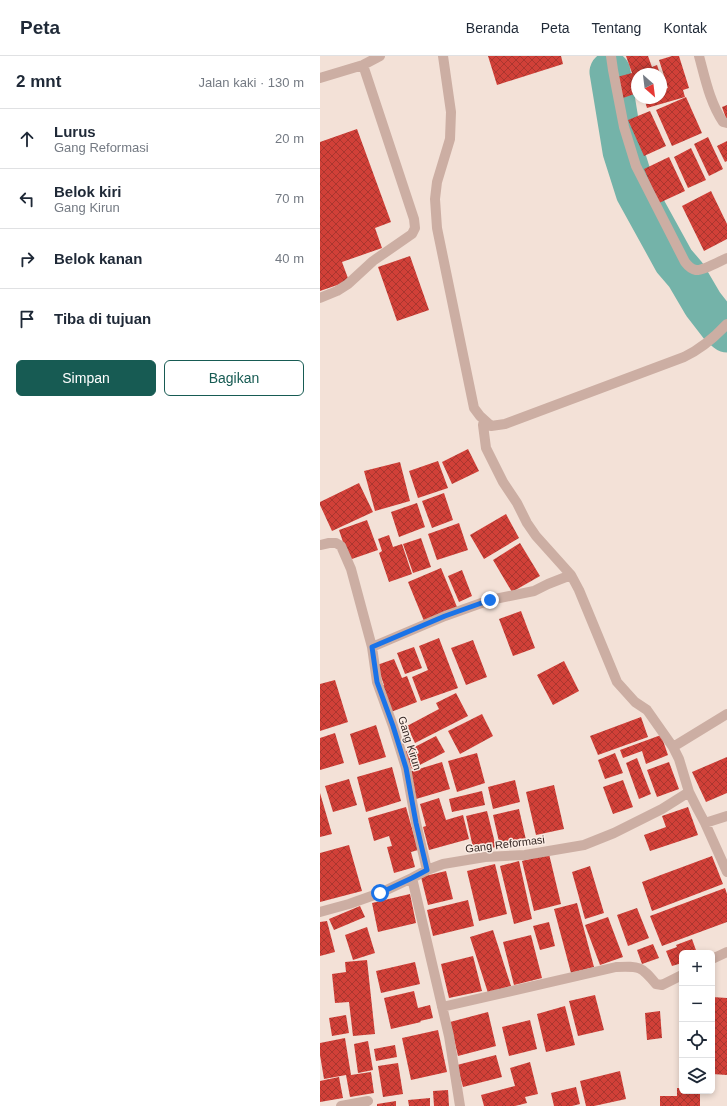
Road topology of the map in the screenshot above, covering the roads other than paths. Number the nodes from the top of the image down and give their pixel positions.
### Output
1 (380, 56) edge
2 (442, 56) edge
3 (611, 56) edge
4 (699, 56) edge
5 (363, 65) junction
6 (320, 78) edge
7 (727, 123) edge
8 (727, 258) edge
9 (320, 298) edge
10 (727, 324) edge
11 (484, 420) junction
12 (320, 545) edge
13 (571, 575) junction
14 (372, 647) junction
15 (727, 714) edge
16 (673, 747) junction
17 (689, 792) junction
18 (727, 816) edge
19 (705, 823) junction
20 (427, 870) junction
21 (727, 872) edge
22 (412, 878) junction
23 (320, 912) edge
24 (727, 952) edge
25 (715, 958) edge
26 (679, 976) edge
27 (442, 1007) junction
28 (368, 1101) dead end
29 (341, 1106) edge
30 (460, 1106) edge

1 - 5 street
2 - 11 street
3 - 8 street
4 - 7 street
5 - 6 street
5 - 9 street
10 - 11 street
11 - 13 street
12 - 14 street, Gang Kirun
13 - 14 street
13 - 16 street
14 - 20 street, Gang Kirun
15 - 16 street
16 - 17 street
17 - 19 street
17 - 20 street, Gang Reformasi
18 - 19 street
19 - 21 street
20 - 22 street, Gang Reformasi
22 - 23 street, Gang Reformasi
22 - 27 street
24 - 25 street
26 - 27 street
27 - 30 street
28 - 29 street

